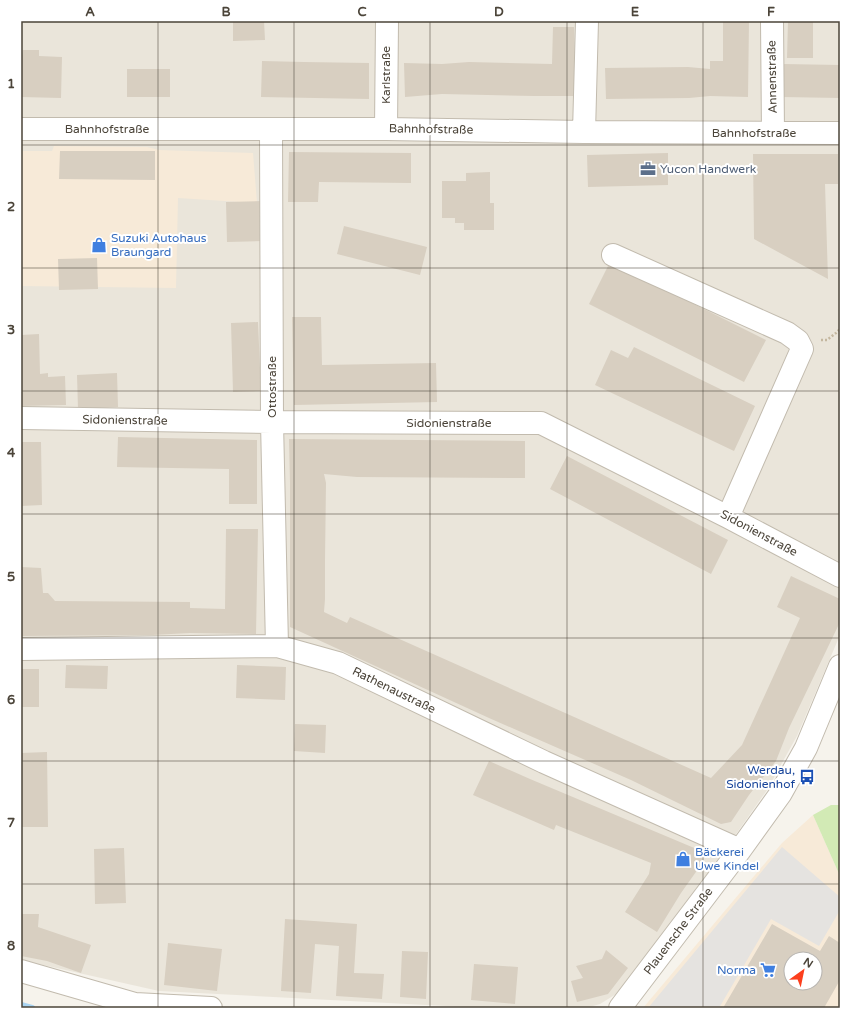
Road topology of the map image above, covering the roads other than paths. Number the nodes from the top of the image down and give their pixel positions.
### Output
1 (387, 21) edge
2 (587, 21) edge
3 (772, 21) edge
4 (271, 128) junction
5 (21, 129) edge
6 (386, 129) junction
7 (584, 132) junction
8 (773, 133) junction
9 (840, 133) edge
10 (613, 255) dead end
11 (21, 418) edge
12 (272, 422) junction
13 (728, 517) junction
14 (840, 576) edge
15 (277, 646) junction
16 (21, 649) edge
17 (840, 666) edge
18 (740, 850) junction
19 (21, 971) edge
20 (134, 1006) edge
21 (211, 1008) edge
22 (620, 1008) edge

1 - 6 street, Karlstraße
2 - 7 street
3 - 8 street, Annenstraße
4 - 5 street, Bahnhofstraße
4 - 6 street, Bahnhofstraße
4 - 12 street, Ottostraße
6 - 7 street, Bahnhofstraße
7 - 8 street, Bahnhofstraße
8 - 9 street, Bahnhofstraße
10 - 13 street
11 - 12 street, Sidonienstraße
12 - 13 street, Sidonienstraße
12 - 15 street, Ottostraße
13 - 14 street, Sidonienstraße
15 - 16 street, Rathenaustraße
15 - 18 street, Rathenaustraße
17 - 18 street, Plauensche Straße
18 - 22 street, Plauensche Straße
19 - 20 street
20 - 21 street

